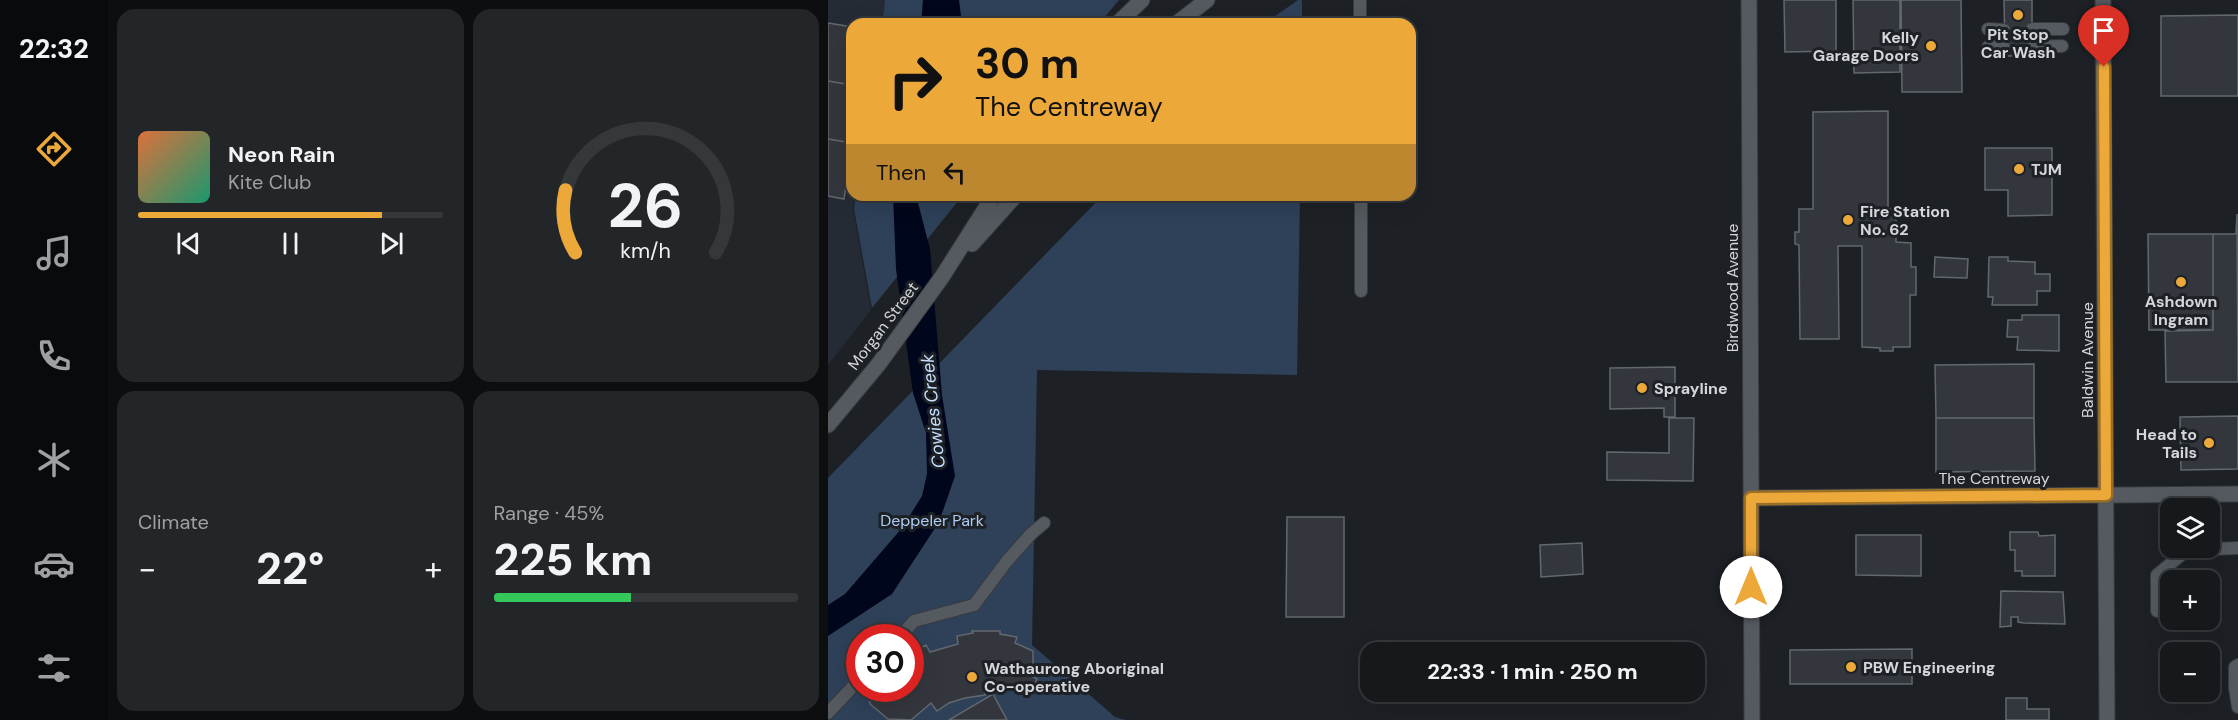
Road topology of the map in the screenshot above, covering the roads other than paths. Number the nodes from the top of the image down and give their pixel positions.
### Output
1 (1142, 0) edge
2 (1206, 0) edge
3 (1360, 0) edge
4 (1749, 0) edge
5 (2103, 0) edge
6 (1123, 18) edge
7 (1184, 18) edge
8 (1360, 18) edge
9 (1988, 29) dead end
10 (2032, 29) dead end
11 (2063, 29) dead end
12 (2004, 30) dead end
13 (2062, 46) dead end
14 (1988, 47) dead end
15 (2004, 47) dead end
16 (2032, 47) dead end
17 (990, 201) edge
18 (1011, 201) edge
19 (1361, 201) edge
20 (942, 277) junction
21 (1361, 291) dead end
22 (828, 425) edge
23 (2238, 494) edge
24 (2106, 495) junction
25 (1751, 498) junction
26 (1044, 523) dead end
27 (2238, 548) edge
28 (2157, 611) dead end
29 (911, 624) edge
30 (2238, 665) edge
31 (846, 694) edge
32 (2238, 707) edge
33 (828, 713) edge
34 (1752, 720) edge
35 (2108, 720) edge

1 - 6 street
2 - 7 street
3 - 8 lane
4 - 25 street, Birdwood Avenue
5 - 24 street, Baldwin Avenue
9 - 12 lane
10 - 11 lane
13 - 16 lane
14 - 15 lane
17 - 20 street, Morgan Street
18 - 20 street, Morgan Street
19 - 21 lane
20 - 22 street, Morgan Street
23 - 24 street, The Centreway
24 - 25 street, The Centreway
24 - 35 street, Baldwin Avenue
25 - 34 street, Birdwood Avenue
26 - 29 lane
27 - 28 lane
30 - 32 lane
31 - 33 lane

